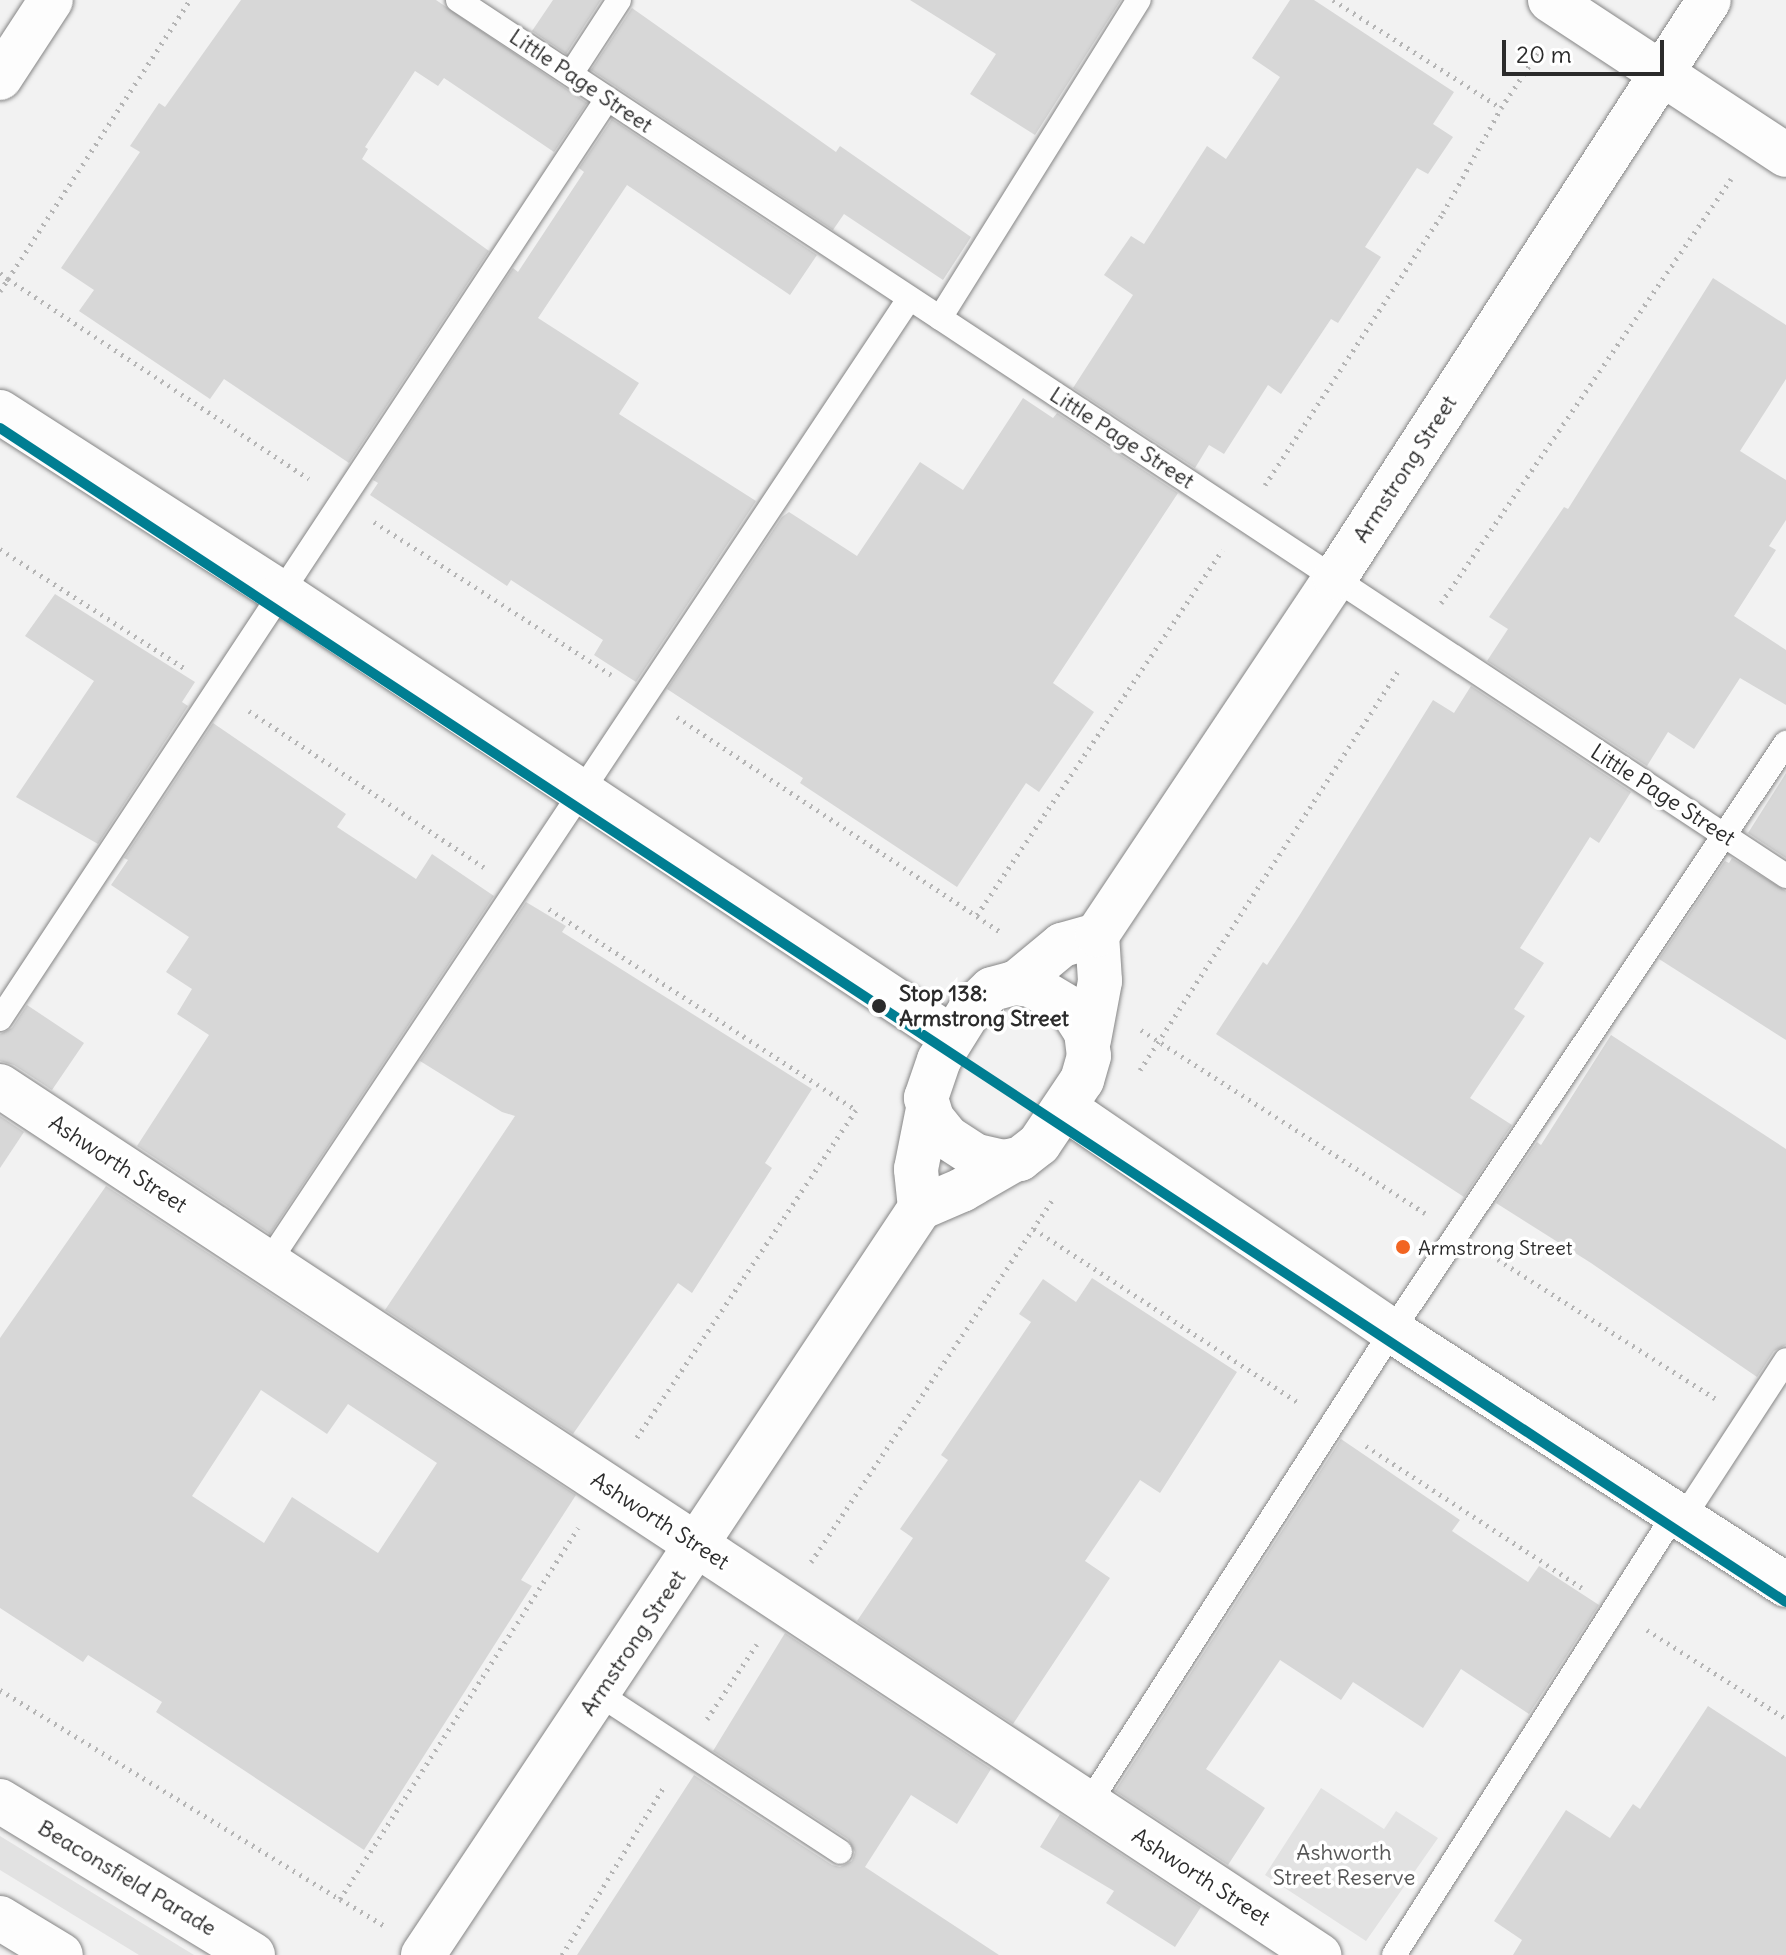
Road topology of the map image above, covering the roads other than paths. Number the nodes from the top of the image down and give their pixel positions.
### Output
1 (51, 0) edge
2 (458, 0) edge
3 (619, 0) edge
4 (1139, 0) edge
5 (1709, 0) edge
6 (1558, 5) edge
7 (1660, 73) junction
8 (571, 74) junction
9 (0, 78) edge
10 (607, 99) junction
11 (1773, 146) edge
12 (909, 299) junction
13 (940, 318) junction
14 (0, 412) edge
15 (1335, 578) junction
16 (282, 593) junction
17 (1786, 743) edge
18 (582, 793) junction
19 (1725, 835) junction
20 (1786, 876) edge
21 (1097, 935) junction
22 (1030, 972) junction
23 (0, 1019) edge
24 (1092, 1019) junction
25 (951, 1037) junction
26 (0, 1086) edge
27 (928, 1109) junction
28 (1081, 1119) junction
29 (1014, 1160) junction
30 (920, 1208) junction
31 (268, 1263) junction
32 (1392, 1331) junction
33 (1786, 1360) edge
34 (1678, 1515) junction
35 (698, 1546) junction
36 (1786, 1585) edge
37 (599, 1694) junction
38 (0, 1801) edge
39 (1089, 1803) junction
40 (840, 1852) dead end
41 (0, 1918) edge
42 (61, 1955) edge
43 (253, 1955) edge
44 (423, 1955) edge
45 (1319, 1955) edge
46 (1394, 1955) edge

1 - 9 street
2 - 8 lane, Little Page Street
3 - 8 lane
4 - 13 lane
5 - 7 street, Armstrong Street
6 - 7 street
7 - 11 street
7 - 15 street, Armstrong Street
8 - 10 lane, Little Page Street
10 - 12 lane, Little Page Street
10 - 16 lane
12 - 13 lane, Little Page Street
12 - 18 lane
13 - 15 lane, Little Page Street
14 - 16 street
15 - 19 lane, Little Page Street
15 - 21 street, Armstrong Street
16 - 18 street
16 - 23 lane
17 - 19 lane
18 - 25 street
18 - 31 lane
19 - 20 lane, Little Page Street
19 - 32 lane
21 - 22 street
21 - 24 street
22 - 24 street
22 - 25 street
24 - 28 street
25 - 27 street
26 - 31 street, Ashworth Street
27 - 29 street
27 - 30 street
28 - 29 street
28 - 32 street
29 - 30 street
30 - 35 street, Armstrong Street
31 - 35 street, Ashworth Street
32 - 34 street
32 - 39 lane
33 - 34 lane
34 - 36 street
34 - 46 lane
35 - 37 street, Armstrong Street
35 - 39 street, Ashworth Street
37 - 40 lane
37 - 44 street, Armstrong Street
38 - 43 street, Beaconsfield Parade
39 - 45 street, Ashworth Street
41 - 42 street

